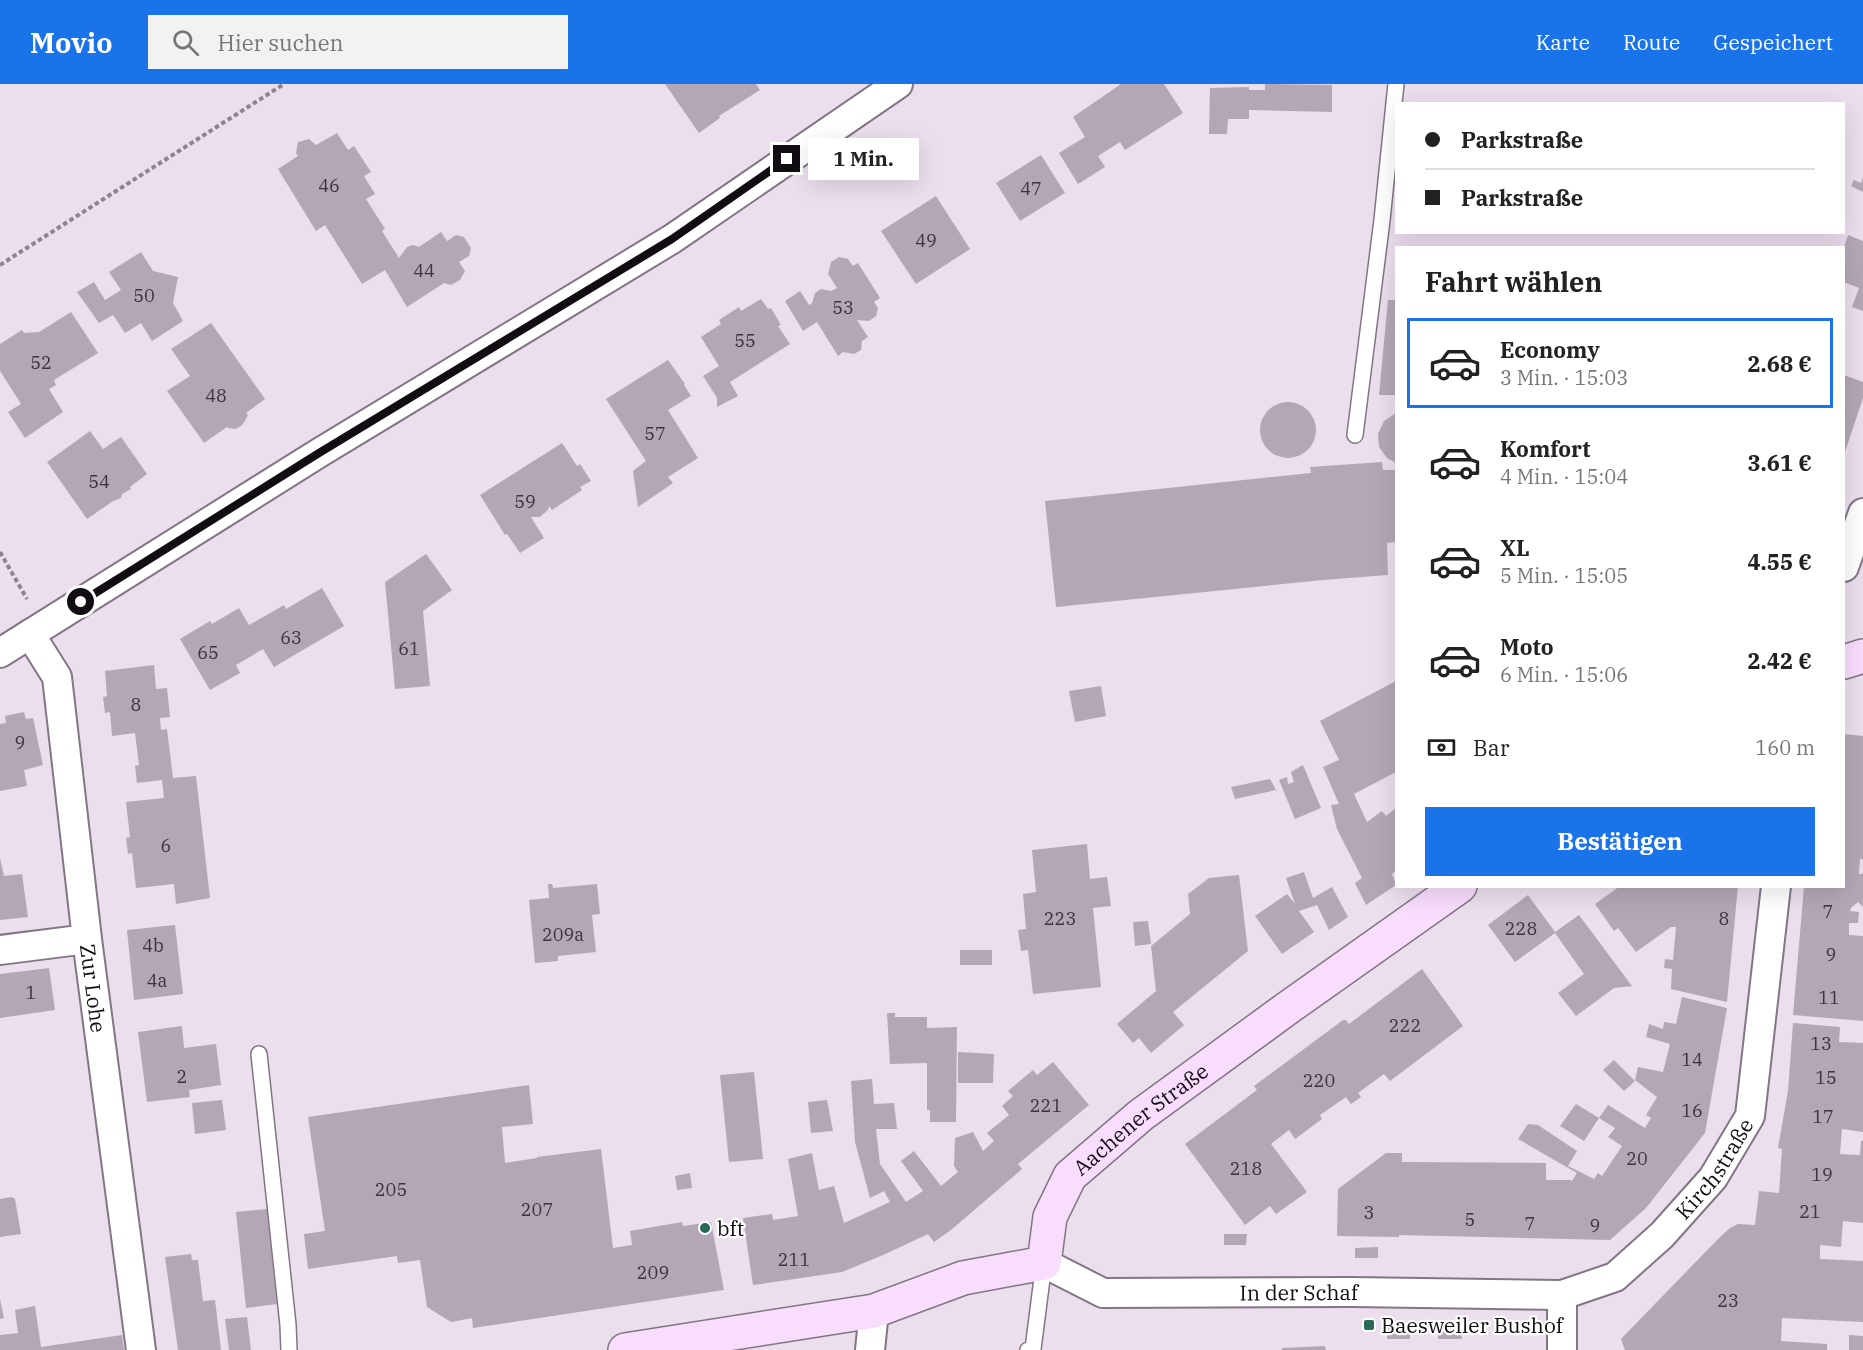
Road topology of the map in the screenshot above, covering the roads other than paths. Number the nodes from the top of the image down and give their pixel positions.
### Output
1 (898, 84) edge
2 (1396, 84) edge
3 (1355, 435) dead end
4 (1863, 513) edge
5 (1845, 564) edge
6 (36, 630) junction
7 (0, 653) edge
8 (1863, 656) edge
9 (1845, 662) edge
10 (1457, 888) edge
11 (1776, 888) edge
12 (87, 939) junction
13 (0, 950) edge
14 (259, 1054) dead end
15 (1044, 1263) junction
16 (1562, 1295) junction
17 (874, 1311) junction
18 (141, 1350) edge
19 (289, 1350) edge
20 (625, 1350) edge
21 (870, 1350) edge
22 (1028, 1350) edge
23 (1562, 1350) edge

1 - 6 street
2 - 3 lane
4 - 5 street
6 - 7 street
6 - 12 street, Zur Lohe
8 - 9 main road
10 - 15 main road, Aachener Straße
11 - 16 street, Kirchstraße
12 - 13 street
12 - 18 street, Zur Lohe
14 - 19 lane
15 - 16 street, In der Schaf
15 - 17 main road
15 - 22 lane
16 - 23 street
17 - 20 main road
17 - 21 street

